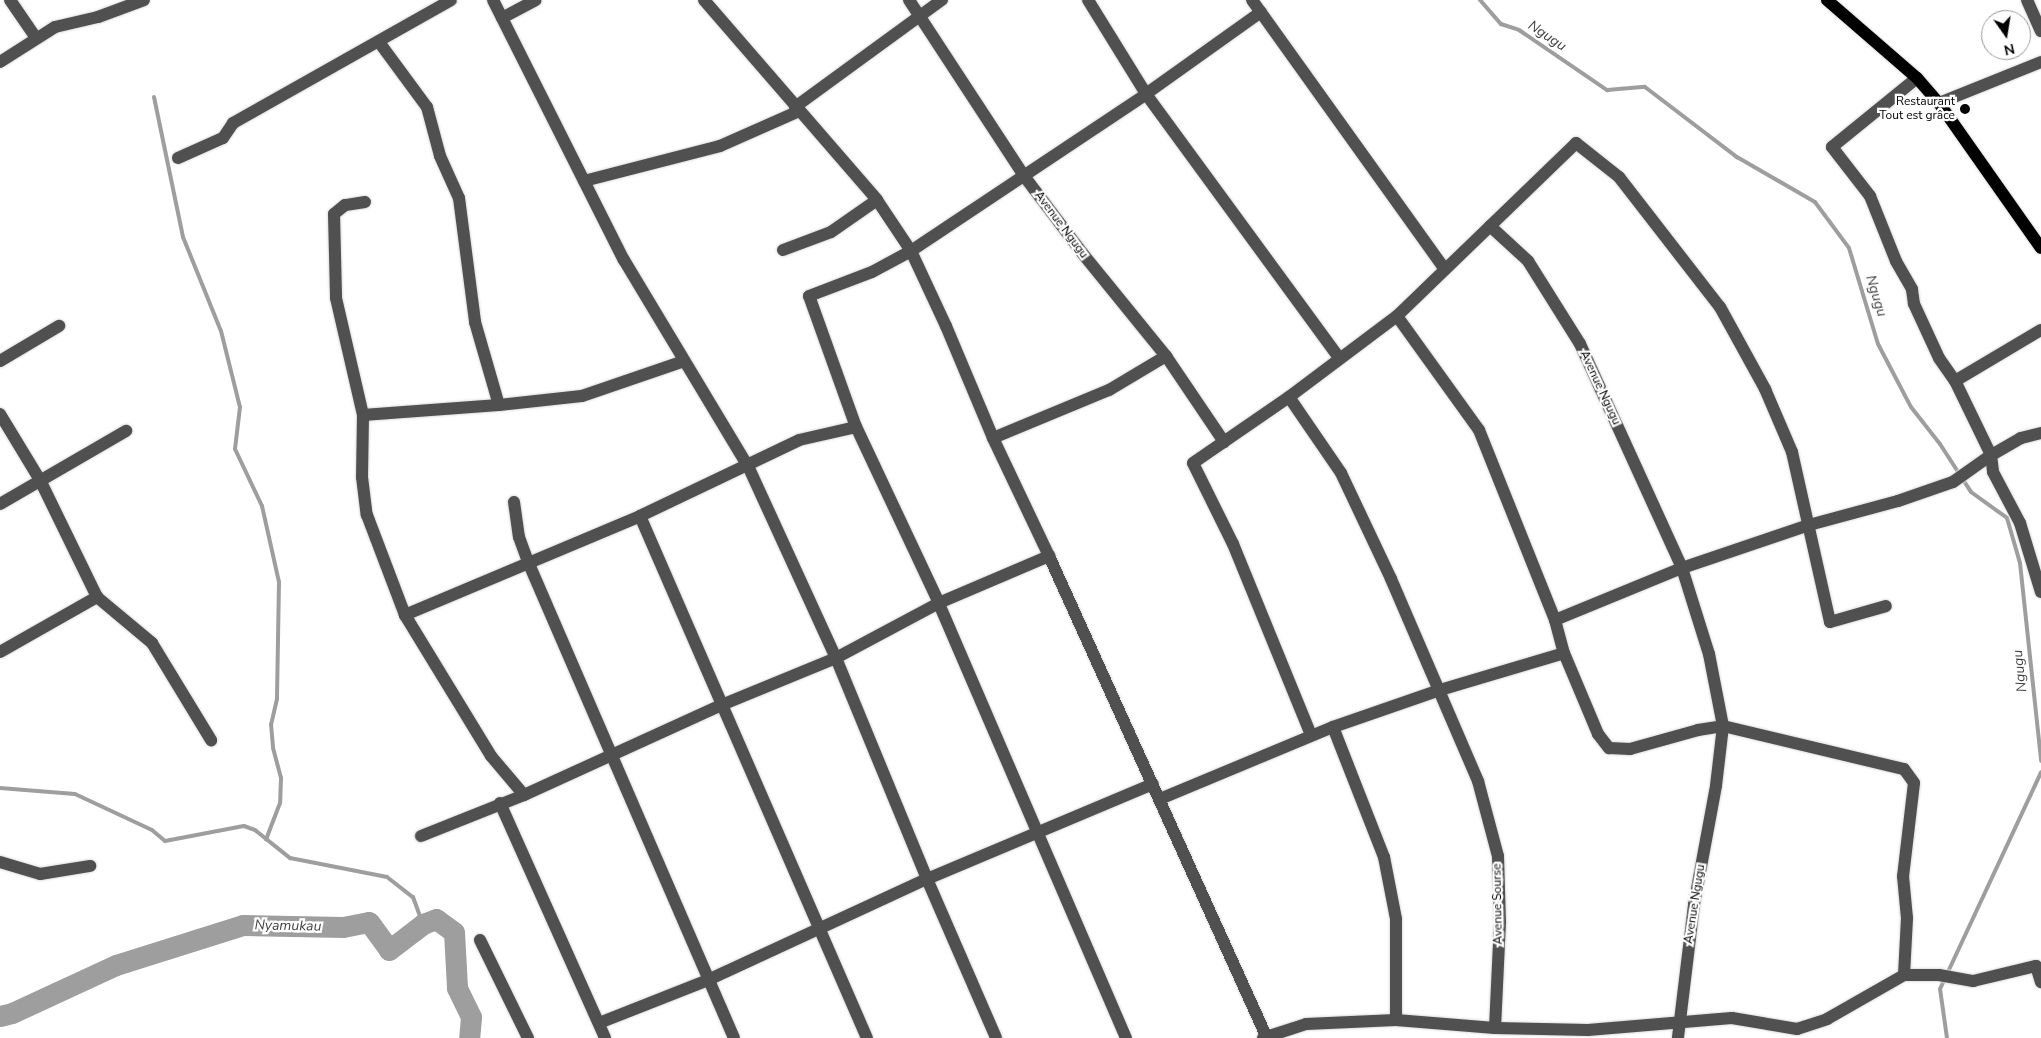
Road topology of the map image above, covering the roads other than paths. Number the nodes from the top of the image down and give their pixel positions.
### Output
1 (10, 0) edge
2 (144, 0) edge
3 (451, 0) edge
4 (493, 0) edge
5 (536, 0) edge
6 (704, 0) edge
7 (909, 0) edge
8 (942, 0) edge
9 (1088, 0) edge
10 (1252, 0) edge
11 (1827, 0) edge
12 (2027, 0) edge
13 (1261, 12) junction
14 (919, 16) junction
15 (502, 18) junction
16 (2041, 31) edge
17 (36, 38) junction
18 (379, 42) junction
19 (0, 62) edge
20 (2041, 62) edge
21 (1918, 78) junction
22 (1146, 94) junction
23 (1939, 103) junction
24 (797, 109) junction
25 (178, 158) dead end
26 (1024, 176) junction
27 (584, 181) junction
28 (877, 200) junction
29 (365, 202) dead end
30 (1490, 226) junction
31 (2041, 248) edge
32 (782, 250) dead end
33 (911, 251) junction
34 (1444, 268) junction
35 (1397, 316) junction
36 (59, 326) dead end
37 (2041, 330) edge
38 (1166, 356) junction
39 (1339, 358) junction
40 (0, 361) edge
41 (684, 361) junction
42 (1955, 381) junction
43 (1289, 397) junction
44 (499, 405) junction
45 (0, 414) edge
46 (363, 415) junction
47 (856, 427) junction
48 (126, 431) dead end
49 (2041, 432) edge
50 (993, 438) junction
51 (1224, 442) junction
52 (1991, 455) junction
53 (748, 466) junction
54 (40, 480) junction
55 (514, 502) dead end
56 (0, 504) edge
57 (640, 516) junction
58 (1809, 525) junction
59 (1049, 556) junction
60 (529, 564) junction
61 (1682, 568) junction
62 (2041, 592) edge
63 (96, 597) junction
64 (939, 604) junction
65 (1886, 606) dead end
66 (405, 615) junction
67 (1555, 620) junction
68 (0, 652) edge
69 (1564, 653) junction
70 (836, 658) junction
71 (1440, 690) junction
72 (724, 704) junction
73 (1723, 726) junction
74 (1333, 727) junction
75 (1311, 735) junction
76 (211, 740) dead end
77 (613, 756) junction
78 (1153, 784) junction
79 (524, 796) junction
80 (1160, 799) junction
81 (500, 803) junction
82 (1040, 833) junction
83 (421, 836) dead end
84 (0, 862) edge
85 (90, 866) dead end
86 (927, 879) junction
87 (820, 928) junction
88 (480, 940) dead end
89 (1904, 976) junction
90 (708, 980) junction
91 (2041, 982) edge
92 (1396, 1020) junction
93 (600, 1023) junction
94 (1679, 1023) junction
95 (1495, 1028) junction
96 (1798, 1033) edge
97 (528, 1038) edge
98 (605, 1038) edge
99 (734, 1038) edge
100 (867, 1038) edge
101 (996, 1038) edge
102 (1126, 1038) edge
103 (1265, 1038) edge
104 (1678, 1038) edge

1 - 17 street
2 - 17 street
3 - 18 street
4 - 15 street
5 - 15 street
6 - 24 street
7 - 14 street, Avenue Ngugu
8 - 14 street
9 - 22 street
10 - 13 street
11 - 21 main road
12 - 16 street
13 - 22 street
13 - 34 street
14 - 24 street
14 - 26 street, Avenue Ngugu
15 - 27 street
17 - 19 street
18 - 25 street
18 - 44 street
20 - 23 street
21 - 23 main road
21 - 42 street
22 - 26 street
22 - 39 street
23 - 31 main road
24 - 27 street
24 - 28 street
26 - 33 street
26 - 38 street, Avenue Ngugu
27 - 41 street
28 - 32 street
28 - 33 street
29 - 46 street
30 - 34 street
30 - 58 street
30 - 61 street, Avenue Ngugu
33 - 47 street
33 - 50 street
34 - 35 street
35 - 39 street
35 - 67 street
36 - 40 street
37 - 42 street
38 - 50 street
38 - 51 street, Avenue Ngugu
39 - 43 street
41 - 44 street
41 - 53 street
42 - 52 street
43 - 51 street
43 - 71 street, Avenue Sourse
44 - 46 street
45 - 54 street
46 - 66 street
47 - 53 street
47 - 64 street
48 - 54 street
49 - 52 street
50 - 59 street
51 - 75 street
52 - 58 street
52 - 62 street
53 - 57 street
53 - 70 street
54 - 56 street
54 - 63 street
55 - 60 street
57 - 60 street
57 - 72 street
58 - 61 street
58 - 65 street
59 - 64 street
59 - 78 street
60 - 66 street
60 - 77 street
61 - 67 street
61 - 73 street
63 - 68 street
63 - 76 street
64 - 70 street
64 - 82 street
66 - 79 street
67 - 69 street
69 - 71 street
69 - 73 street
70 - 72 street
70 - 86 street
71 - 74 street
71 - 95 street, Avenue Sourse
72 - 77 street
72 - 87 street
73 - 89 street
73 - 94 street, Avenue Ngugu
74 - 75 street
74 - 92 street
75 - 80 street
77 - 79 street
77 - 90 street
78 - 80 street
78 - 82 street
79 - 81 street
80 - 103 street
81 - 83 street
81 - 93 street
82 - 86 street
82 - 102 street
84 - 85 street
86 - 87 street
86 - 101 street
87 - 90 street
87 - 100 street
88 - 97 street
89 - 91 street
89 - 96 street
90 - 93 street
90 - 99 street
92 - 95 street
92 - 103 street
93 - 98 street
94 - 95 street
94 - 96 street
94 - 104 street, Avenue Ngugu

